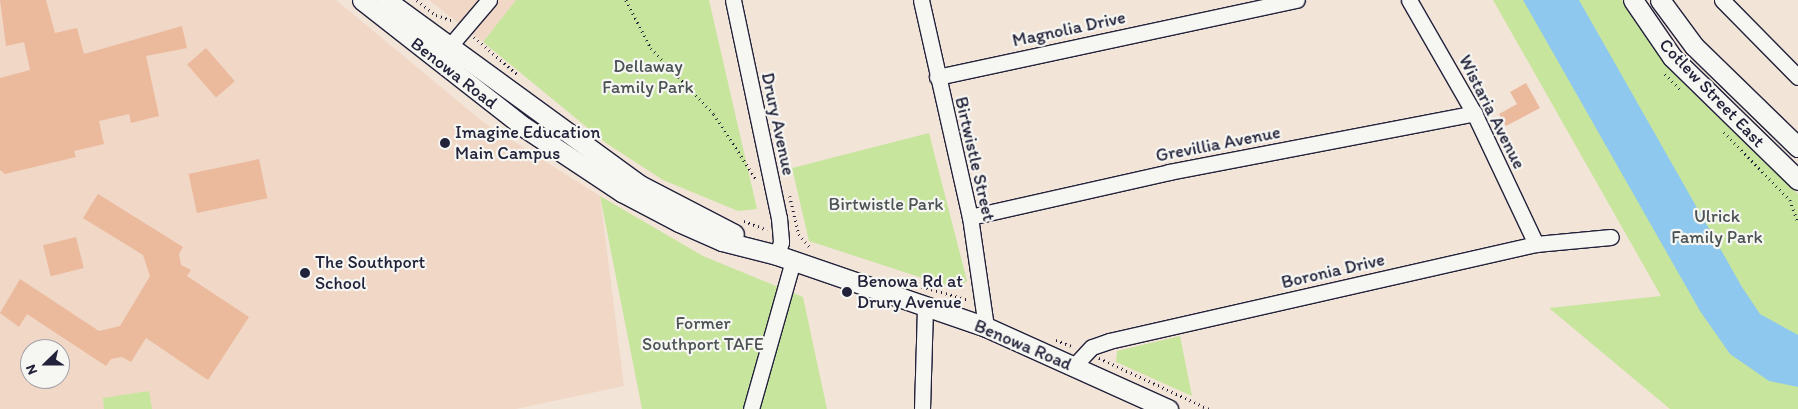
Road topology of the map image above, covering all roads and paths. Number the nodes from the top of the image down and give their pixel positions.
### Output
1 (362, 0) edge
2 (386, 0) edge
3 (417, 0) edge
4 (489, 0) edge
5 (733, 0) edge
6 (921, 0) edge
7 (1297, 0) edge
8 (1409, 0) edge
9 (1633, 0) edge
10 (1660, 0) edge
11 (1722, 0) edge
12 (464, 28) junction
13 (443, 55) junction
14 (937, 77) junction
15 (1798, 77) edge
16 (523, 80) dead end
17 (1474, 113) junction
18 (1798, 147) edge
19 (1798, 180) edge
20 (970, 217) junction
21 (742, 220) dead end
22 (780, 233) junction
23 (1611, 237) dead end
24 (1536, 244) junction
25 (777, 256) junction
26 (925, 306) junction
27 (986, 327) junction
28 (1074, 366) junction
29 (750, 409) edge
30 (922, 409) edge
31 (1168, 409) edge

1 - 13 main road, Benowa Road
2 - 13 main road, Benowa Road
3 - 12 path
4 - 12 street
5 - 22 street, Drury Avenue
6 - 14 street, Birtwistle Street
7 - 14 street, Magnolia Drive
8 - 17 street, Wistaria Avenue
9 - 19 main road, Cotlew Street East
10 - 18 main road, Cotlew Street East
11 - 15 street
12 - 13 street
12 - 16 path
13 - 25 main road, Benowa Road
14 - 20 street, Birtwistle Street
17 - 20 street, Grevillia Avenue
17 - 24 street, Wistaria Avenue
20 - 27 street, Birtwistle Street
21 - 22 path
22 - 25 street, Drury Avenue
23 - 24 street, Boronia Drive
24 - 28 street, Boronia Drive
25 - 26 main road, Benowa Road
25 - 29 street, Drury Avenue
26 - 27 main road, Benowa Road
26 - 30 street
27 - 28 main road, Benowa Road
28 - 31 main road, Benowa Road

